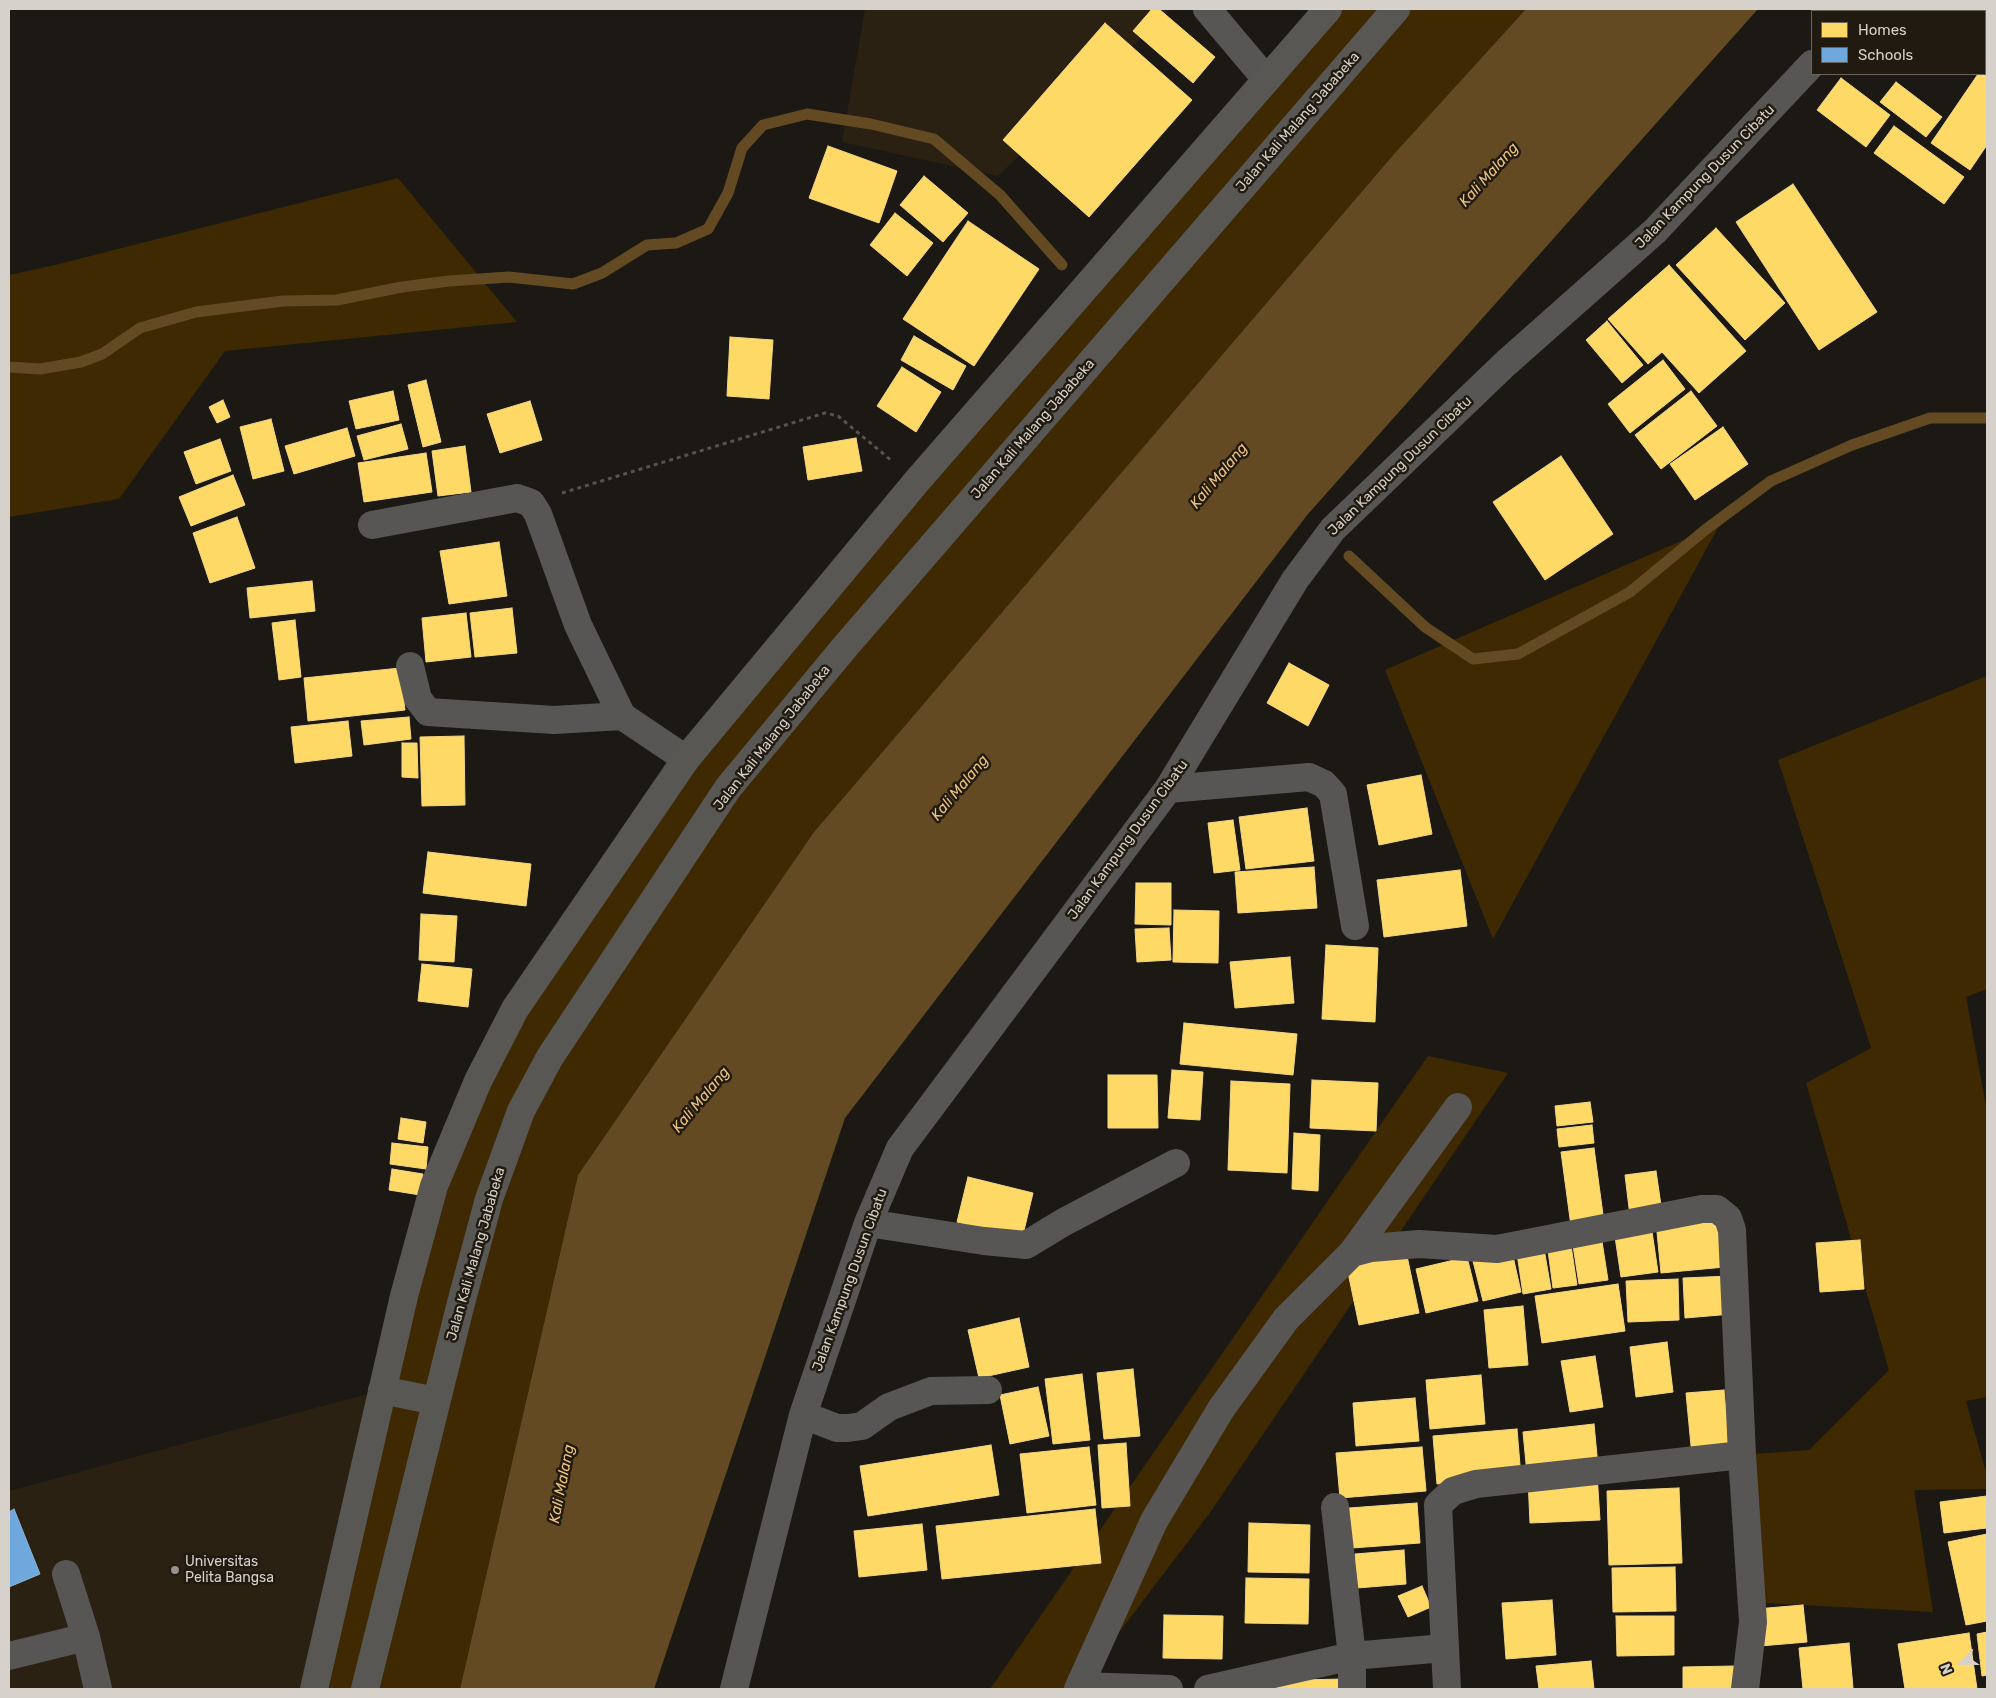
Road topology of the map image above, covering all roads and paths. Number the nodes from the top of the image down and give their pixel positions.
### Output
1 (1207, 9) edge
2 (1328, 9) edge
3 (1396, 9) edge
4 (1811, 65) edge
5 (1266, 80) junction
6 (917, 481) junction
7 (531, 503) junction
8 (372, 525) dead end
9 (410, 666) dead end
10 (622, 716) junction
11 (686, 759) junction
12 (1168, 789) junction
13 (1355, 926) dead end
14 (1458, 1107) dead end
15 (1176, 1163) dead end
16 (868, 1223) junction
17 (1352, 1253) junction
18 (382, 1390) junction
19 (988, 1390) dead end
20 (436, 1401) junction
21 (803, 1415) junction
22 (1742, 1455) junction
23 (1336, 1506) dead end
24 (66, 1574) dead end
25 (86, 1637) junction
26 (1444, 1648) junction
27 (9, 1656) edge
28 (1352, 1656) junction
29 (1079, 1688) edge
30 (98, 1689) edge
31 (314, 1689) edge
32 (366, 1689) edge
33 (734, 1689) edge
34 (1169, 1689) edge
35 (1208, 1689) edge
36 (1352, 1689) edge
37 (1447, 1689) edge
38 (1746, 1689) edge

1 - 5 street
2 - 5 main road
3 - 20 main road, Jalan Kali Malang Jababeka
4 - 12 street, Jalan Kampung Dusun Cibatu
5 - 6 main road
6 - 7 path
6 - 11 main road
7 - 8 street
7 - 10 street
9 - 10 street
10 - 11 street
11 - 18 main road
12 - 13 street
12 - 16 street, Jalan Kampung Dusun Cibatu
14 - 17 street
15 - 16 street
16 - 21 street, Jalan Kampung Dusun Cibatu
17 - 22 street
17 - 29 street
18 - 20 main road
18 - 31 main road
19 - 21 street
20 - 32 main road, Jalan Kali Malang Jababeka
21 - 33 street, Jalan Kampung Dusun Cibatu
22 - 26 street
22 - 38 street
23 - 28 street
24 - 25 street
25 - 27 street
25 - 30 street
26 - 28 street
26 - 37 street
28 - 35 street
28 - 36 street
29 - 34 street

